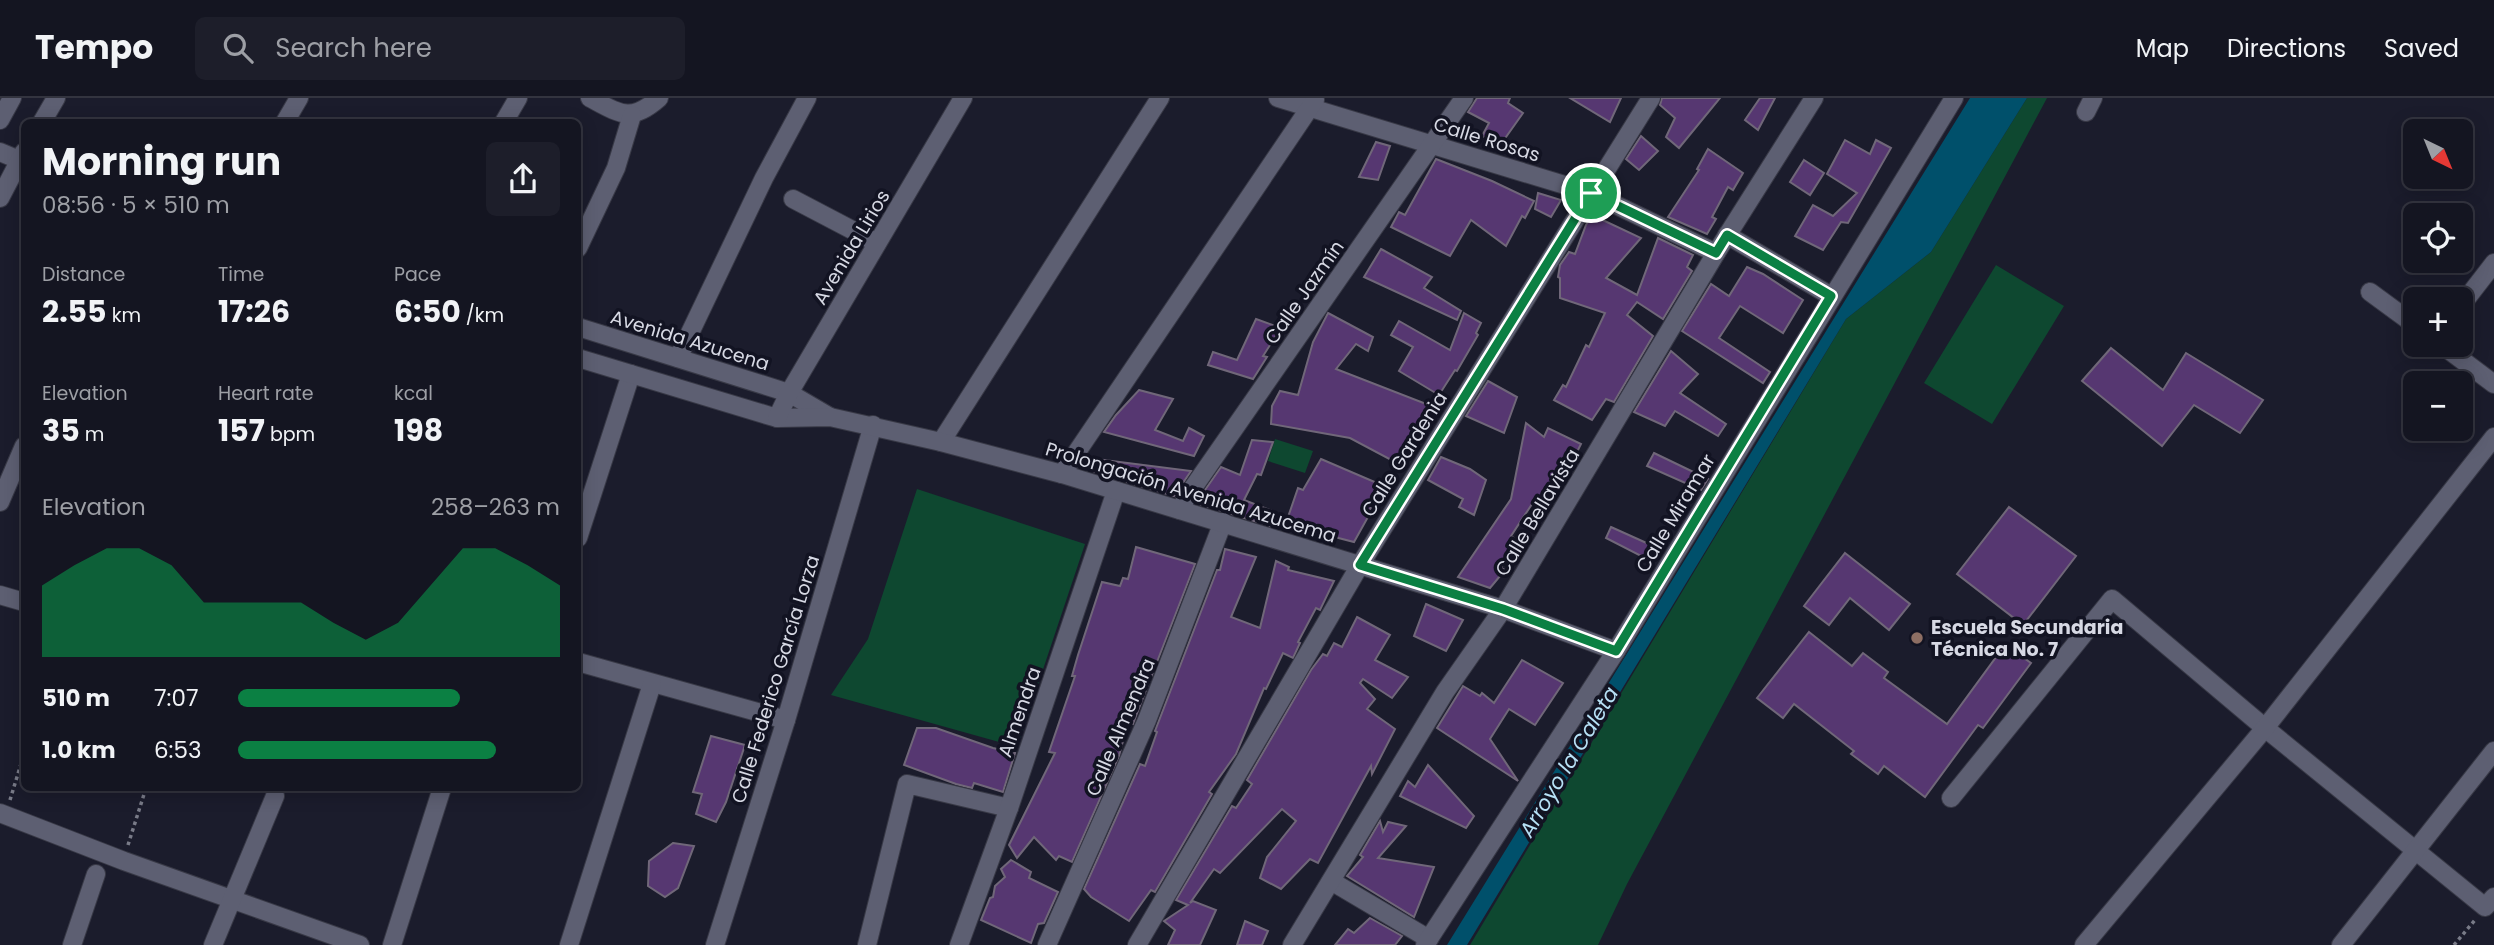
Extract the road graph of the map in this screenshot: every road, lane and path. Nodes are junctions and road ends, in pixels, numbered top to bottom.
1 (12, 98) edge
2 (56, 98) edge
3 (299, 98) edge
4 (517, 98) edge
5 (590, 98) edge
6 (659, 98) edge
7 (807, 98) edge
8 (963, 98) edge
9 (1160, 98) edge
10 (1278, 98) edge
11 (1464, 98) edge
12 (1651, 98) edge
13 (1814, 98) edge
14 (1954, 98) edge
15 (1312, 103) edge
16 (632, 115) junction
17 (44, 119) edge
18 (287, 119) edge
19 (506, 119) edge
20 (0, 120) edge
21 (1432, 145) junction
22 (0, 152) edge
23 (21, 157) edge
24 (21, 162) edge
25 (11, 181) edge
26 (1591, 193) junction
27 (0, 198) edge
28 (793, 199) dead end
29 (1727, 235) junction
30 (581, 242) edge
31 (877, 243) junction
32 (1716, 253) junction
33 (2494, 263) edge
34 (2473, 290) edge
35 (2370, 292) dead end
36 (1831, 296) junction
37 (2403, 316) edge
38 (581, 328) edge
39 (2458, 357) edge
40 (678, 358) junction
41 (581, 359) edge
42 (631, 374) junction
43 (2494, 384) edge
44 (789, 393) junction
45 (830, 417) junction
46 (777, 418) junction
47 (873, 425) junction
48 (2494, 437) edge
49 (941, 442) junction
50 (21, 453) edge
51 (1062, 474) junction
52 (1116, 491) junction
53 (0, 502) edge
54 (1180, 510) junction
55 (1223, 522) junction
56 (581, 529) edge
57 (1360, 565) junction
58 (0, 595) edge
59 (21, 601) edge
60 (1503, 609) junction
61 (1616, 651) junction
62 (581, 663) edge
63 (652, 684) junction
64 (786, 720) junction
65 (2265, 728) junction
66 (2494, 751) edge
67 (21, 763) edge
68 (145, 791) edge
69 (441, 791) edge
70 (275, 796) dead end
71 (1951, 798) dead end
72 (1009, 808) junction
73 (3, 814) edge
74 (2415, 852) junction
75 (124, 861) junction
76 (96, 874) dead end
77 (1331, 881) junction
78 (230, 899) junction
79 (2490, 902) edge
80 (1427, 942) edge
81 (72, 945) edge
82 (213, 945) edge
83 (360, 945) edge
84 (392, 945) edge
85 (569, 945) edge
86 (715, 945) edge
87 (867, 945) edge
88 (960, 945) edge
89 (1047, 945) edge
90 (1137, 945) edge
91 (1292, 945) edge
92 (2084, 945) edge
93 (2341, 945) edge
94 (2454, 945) edge

1 - 20 street
2 - 17 street
3 - 18 street
4 - 19 street
5 - 16 street
6 - 16 street
7 - 40 street
8 - 31 street, Avenida Lirios
9 - 49 street
10 - 15 street, Calle Rosas
11 - 21 street, Calle Jazmín
12 - 26 street, Calle Gardenia
13 - 29 street, Calle Bellavista
14 - 36 street, Calle Miramar
15 - 21 street, Calle Rosas
15 - 51 street
16 - 30 street
21 - 26 street, Calle Rosas
21 - 54 street, Calle Jazmín
22 - 23 street
24 - 25 street
25 - 27 street
26 - 32 street, Calle Rosas
26 - 57 street, Calle Gardenia
28 - 31 street
29 - 32 street, Calle Bellavista
29 - 36 street
31 - 44 street, Avenida Lirios
32 - 60 street, Calle Bellavista
33 - 34 street
35 - 37 street
36 - 61 street, Calle Miramar
38 - 40 street, Avenida Azucena
39 - 43 street
40 - 44 street, Avenida Azucena
41 - 42 street
42 - 46 street
42 - 56 street
44 - 45 street, Prolongación Avenida Azucema
44 - 46 street, Avenida Lirios
45 - 46 street, Prolongación Avenida Azucema
45 - 47 street, Prolongación Avenida Azucema
47 - 49 street, Prolongación Avenida Azucema
47 - 64 street, Calle Federico García Lorza
48 - 65 street
49 - 51 street, Prolongación Avenida Azucema
50 - 53 street
51 - 52 street, Prolongación Avenida Azucema
52 - 54 street, Prolongación Avenida Azucema
52 - 72 street, Almendra
54 - 55 street, Prolongación Avenida Azucema
55 - 57 street, Prolongación Avenida Azucema
55 - 89 street, Calle Almendra
57 - 60 street, Prolongación Avenida Azucema
57 - 90 street, Calle Gardenia
58 - 59 street
60 - 61 street, Prolongación Avenida Azucema
60 - 77 street, Calle Bellavista
61 - 80 street, Calle Miramar
62 - 63 street
63 - 64 street
63 - 85 street
64 - 86 street, Calle Federico García Lorza
65 - 71 street
65 - 74 street
65 - 92 street
66 - 74 street
67 - 73 path
68 - 75 path
69 - 84 street
70 - 78 street
72 - 87 street
72 - 88 street, Almendra
73 - 75 street
74 - 79 street
74 - 93 street
75 - 78 street
76 - 81 street
77 - 80 street
77 - 91 street, Calle Bellavista
78 - 82 street
78 - 83 street
79 - 94 path

